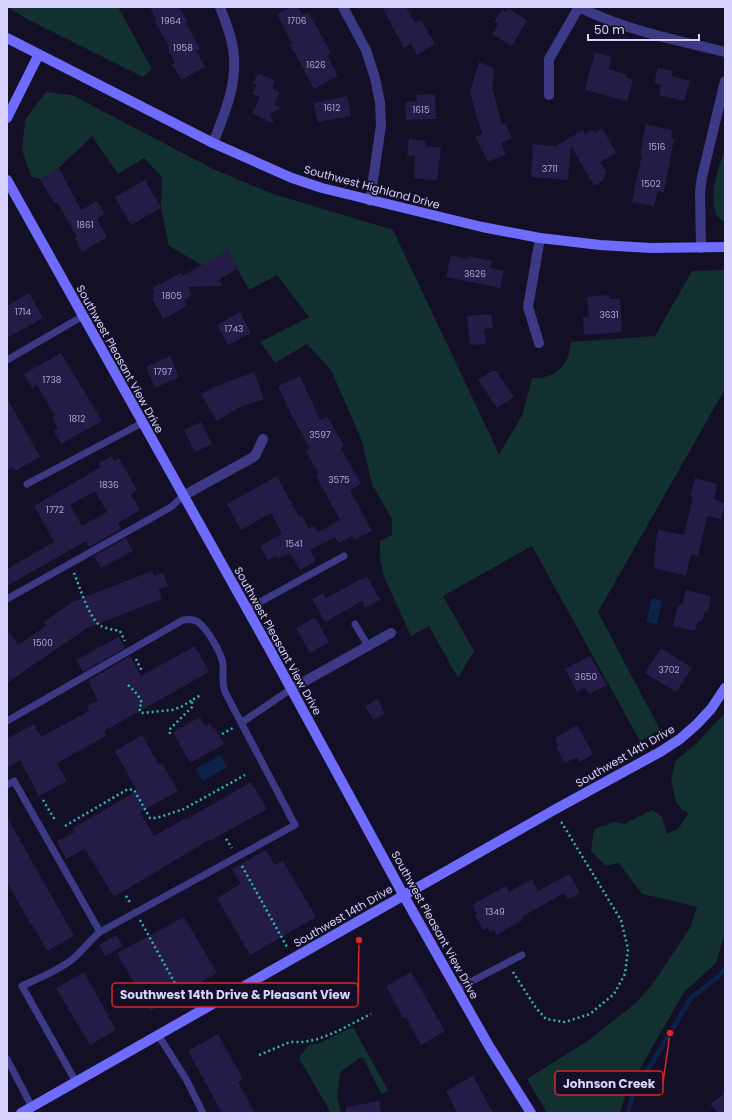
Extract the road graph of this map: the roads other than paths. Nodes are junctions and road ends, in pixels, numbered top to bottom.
1 (220, 7) edge
2 (343, 7) edge
3 (579, 7) edge
4 (7, 38) edge
5 (725, 52) edge
6 (39, 54) junction
7 (725, 81) edge
8 (549, 95) dead end
9 (7, 118) edge
10 (213, 143) junction
11 (8, 184) edge
12 (11, 198) edge
13 (370, 201) junction
14 (540, 238) junction
15 (725, 247) edge
16 (701, 248) junction
17 (83, 316) junction
18 (539, 343) dead end
19 (7, 360) edge
20 (142, 423) junction
21 (263, 440) dead end
22 (27, 484) dead end
23 (183, 496) junction
24 (344, 556) dead end
25 (7, 599) edge
26 (247, 609) junction
27 (355, 624) dead end
28 (391, 633) dead end
29 (368, 646) junction
30 (725, 688) edge
31 (291, 689) junction
32 (7, 721) edge
33 (241, 723) junction
34 (7, 785) edge
35 (404, 896) junction
36 (100, 932) junction
37 (522, 955) dead end
38 (457, 989) junction
39 (158, 1035) junction
40 (7, 1059) edge
41 (76, 1082) junction
42 (32, 1107) junction
43 (21, 1113) edge
44 (203, 1113) edge
45 (531, 1113) edge

1 - 10 street
2 - 13 street
3 - 5 street
3 - 8 street
4 - 6 street
6 - 9 street
6 - 10 street, Southwest Highland Drive
7 - 16 street
10 - 13 street, Southwest Highland Drive
11 - 12 street, Southwest Pleasant View Drive
12 - 17 street, Southwest Pleasant View Drive
13 - 14 street, Southwest Highland Drive
14 - 16 street, Southwest Highland Drive
14 - 18 street
15 - 16 street, Southwest Highland Drive
17 - 19 lane
17 - 20 street, Southwest Pleasant View Drive
20 - 22 lane
20 - 23 street, Southwest Pleasant View Drive
21 - 23 street
23 - 25 lane
23 - 26 street, Southwest Pleasant View Drive
24 - 26 lane
26 - 31 street, Southwest Pleasant View Drive
27 - 29 lane
28 - 29 street
29 - 31 street
30 - 35 street, Southwest 14th Drive
31 - 33 lane
31 - 35 street, Southwest Pleasant View Drive
32 - 33 lane
33 - 36 lane
34 - 36 lane
35 - 38 street, Southwest Pleasant View Drive
35 - 39 street, Southwest 14th Drive
36 - 41 lane
37 - 38 lane
38 - 45 street, Southwest Pleasant View Drive
39 - 41 street, Southwest 14th Drive
39 - 44 lane
40 - 42 lane
41 - 42 street, Southwest 14th Drive
42 - 43 street, Southwest 14th Drive

